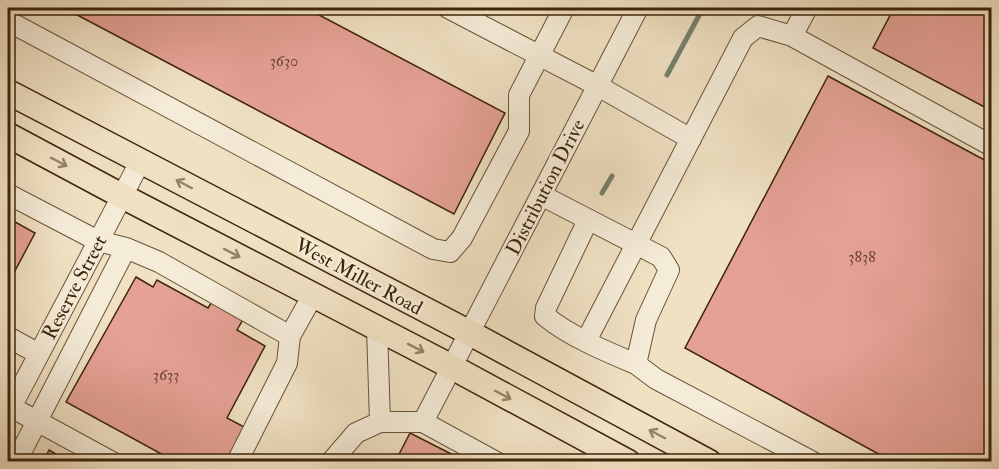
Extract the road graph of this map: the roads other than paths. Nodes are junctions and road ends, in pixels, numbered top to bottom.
1 (448, 8) edge
2 (564, 8) edge
3 (638, 8) edge
4 (807, 8) edge
5 (8, 21) edge
6 (792, 36) junction
7 (538, 55) junction
8 (598, 86) junction
9 (8, 92) edge
10 (8, 135) edge
11 (691, 139) junction
12 (992, 146) edge
13 (140, 162) junction
14 (8, 194) edge
15 (541, 195) junction
16 (122, 196) junction
17 (588, 220) junction
18 (98, 241) junction
19 (635, 244) junction
20 (126, 248) junction
21 (313, 295) junction
22 (377, 328) junction
23 (470, 333) junction
24 (290, 336) junction
25 (8, 337) edge
26 (586, 341) junction
27 (35, 360) junction
28 (636, 363) junction
29 (452, 367) junction
30 (59, 379) junction
31 (11, 399) edge
32 (38, 421) junction
33 (380, 422) junction
34 (423, 422) junction
35 (16, 462) edge
36 (112, 462) edge
37 (237, 462) edge
38 (331, 462) edge
39 (496, 462) edge
40 (628, 462) edge
41 (709, 462) edge
42 (813, 462) edge

1 - 7 street
2 - 7 street
3 - 8 street, Distribution Drive
4 - 6 street
5 - 7 street
6 - 11 street
6 - 12 street
7 - 8 street
8 - 11 street
8 - 15 street, Distribution Drive
9 - 13 main road, West Miller Road
10 -> 16 main road, West Miller Road
11 - 19 street
13 - 16 street, Reserve Street
23 -> 13 main road, West Miller Road
14 - 18 street
15 - 17 street
15 - 23 street, Distribution Drive
16 - 18 street, Reserve Street
16 -> 21 main road, West Miller Road
17 - 19 street
17 - 26 street
18 - 20 street
18 - 27 street, Reserve Street
19 - 26 street
19 - 28 street
20 - 24 street
20 - 30 street
21 - 22 main road, West Miller Road
21 - 24 street
22 -> 29 main road, West Miller Road
22 - 33 street
23 - 29 street, Distribution Drive
41 -> 23 main road, West Miller Road
24 - 37 street
25 - 27 street
26 - 28 street
27 - 30 street
27 - 31 street, Reserve Street
28 - 42 street
29 - 34 street, Distribution Drive
29 -> 40 main road, West Miller Road
30 - 32 street
31 - 32 street
32 - 35 street
32 - 36 street
33 - 34 street
33 - 38 street
34 - 39 street

